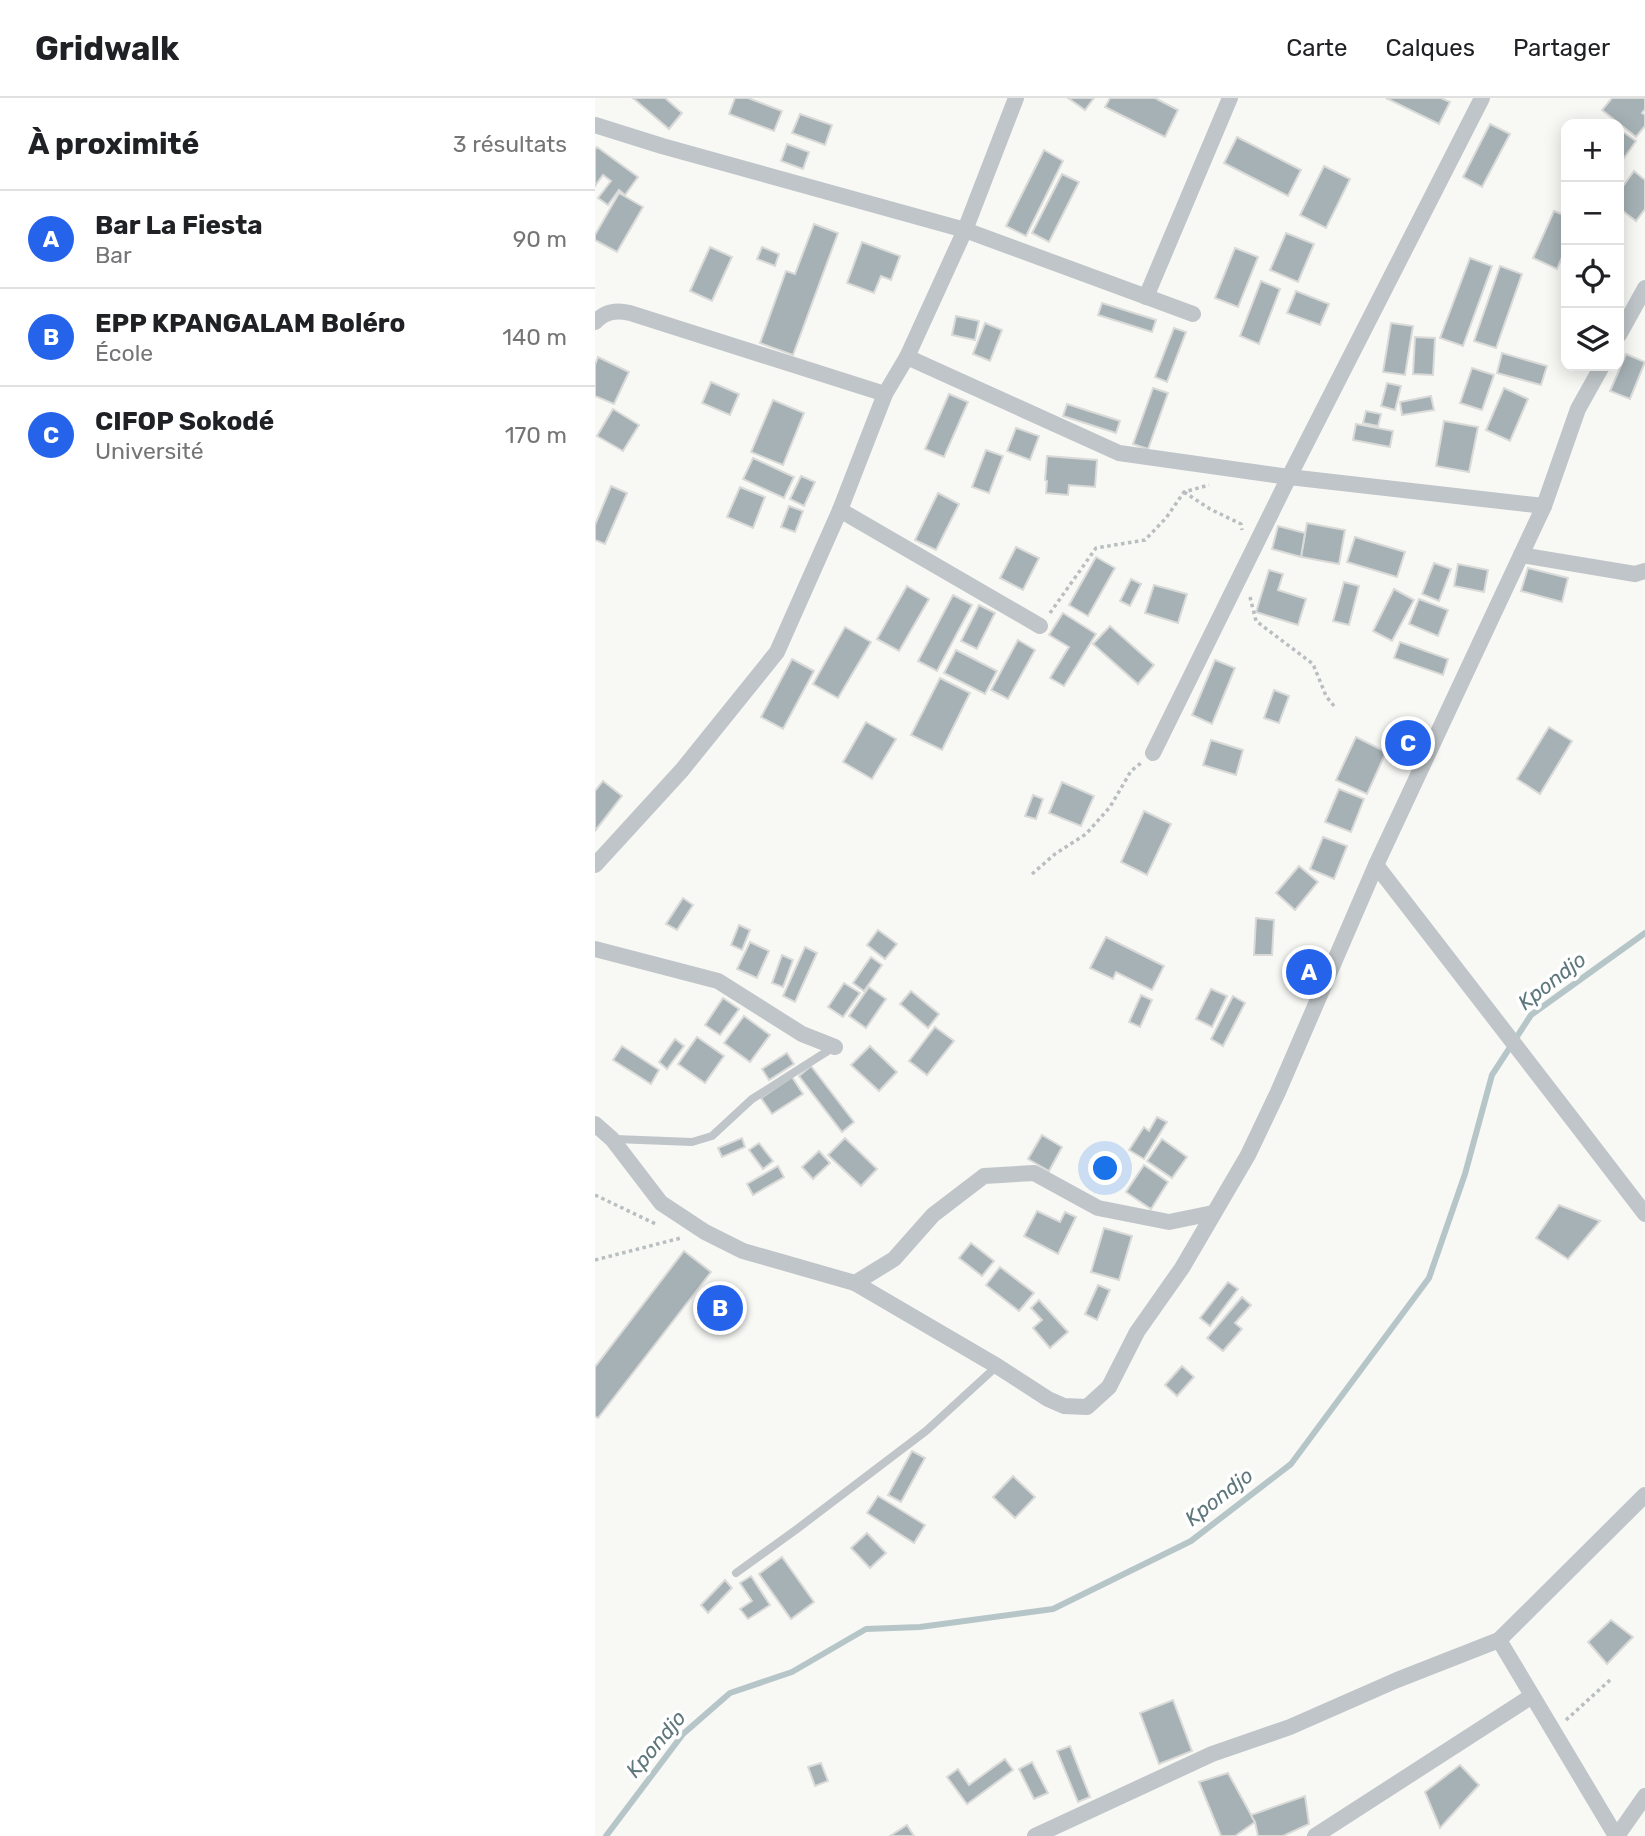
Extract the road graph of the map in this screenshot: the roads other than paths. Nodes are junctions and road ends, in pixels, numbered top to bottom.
1 (1016, 98) edge
2 (1230, 98) edge
3 (1482, 98) edge
4 (595, 125) edge
5 (965, 230) junction
6 (1645, 288) edge
7 (1146, 297) junction
8 (1193, 314) dead end
9 (595, 322) edge
10 (1624, 326) edge
11 (907, 357) junction
12 (1599, 371) edge
13 (885, 394) junction
14 (1289, 477) junction
15 (1544, 506) junction
16 (840, 510) junction
17 (1521, 555) junction
18 (1645, 571) edge
19 (1040, 626) road end
20 (1153, 754) road end
21 (595, 865) edge
22 (1376, 865) junction
23 (595, 949) edge
24 (835, 1047) joint
25 (595, 1124) edge
26 (612, 1139) junction
27 (1213, 1213) junction
28 (1645, 1214) edge
29 (855, 1283) junction
30 (997, 1366) junction
31 (1645, 1495) edge
32 (736, 1573) dead end
33 (1499, 1640) junction
34 (1532, 1696) junction
35 (1645, 1796) edge
36 (1035, 1836) edge
37 (1315, 1836) edge
38 (1617, 1836) edge

1 - 5 street
2 - 7 street
3 - 14 street
4 - 5 street
5 - 7 street
5 - 11 street
6 - 10 street
7 - 8 street
9 - 13 street
11 - 13 street
11 - 14 street
12 - 15 street
13 - 16 street
14 - 15 street
14 - 20 street
15 - 17 street
16 - 19 street
16 - 21 street
17 - 18 street
17 - 22 street
22 - 27 street
22 - 28 street
23 - 24 street
24 - 26 lane
25 - 26 street
26 - 29 street
27 - 29 street
27 - 30 street
29 - 30 street
30 - 32 lane
31 - 33 street
33 - 34 street
33 - 36 street
34 - 37 street
34 - 38 street
35 - 38 street

